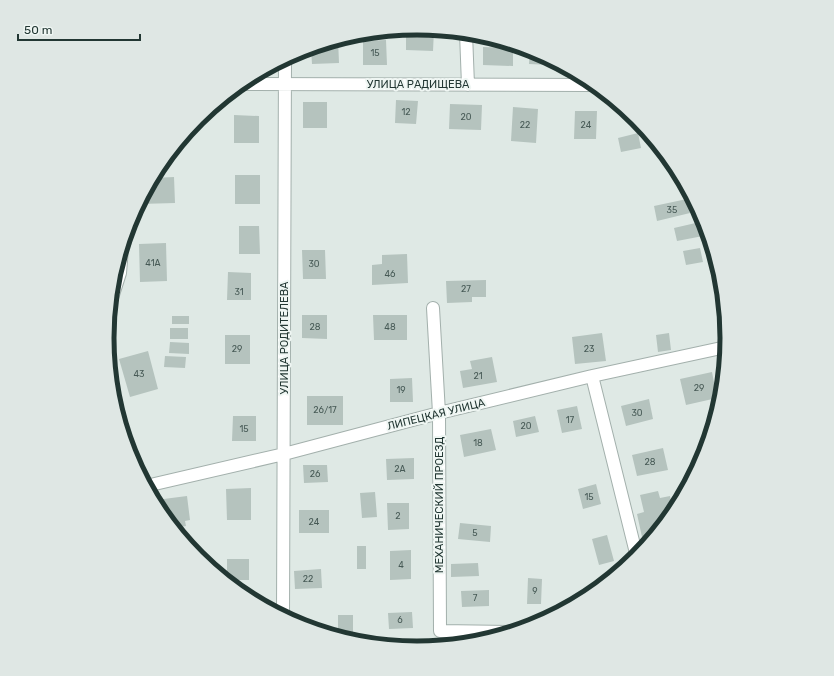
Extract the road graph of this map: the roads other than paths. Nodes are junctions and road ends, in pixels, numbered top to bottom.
1 (466, 39) edge
2 (285, 65) edge
3 (285, 83) junction
4 (253, 84) edge
5 (468, 85) junction
6 (583, 85) edge
7 (433, 308) dead end
8 (719, 348) edge
9 (592, 376) junction
10 (439, 413) junction
11 (284, 454) junction
12 (152, 485) edge
13 (635, 548) edge
14 (283, 610) edge
15 (492, 632) edge

1 - 5 street
2 - 3 street, УЛИЦА РОДИТЕЛЕВА
3 - 4 street, УЛИЦА РАДИЩЕВА
3 - 5 street, УЛИЦА РАДИЩЕВА
3 - 11 street, УЛИЦА РОДИТЕЛЕВА
5 - 6 street, УЛИЦА РАДИЩЕВА
7 - 10 street, МЕХАНИЧЕСКИЙ ПРОЕЗД
8 - 9 street, ЛИПЕЦКАЯ УЛИЦА
9 - 10 street, ЛИПЕЦКАЯ УЛИЦА
9 - 13 street
10 - 11 street, ЛИПЕЦКАЯ УЛИЦА
10 - 15 street, МЕХАНИЧЕСКИЙ ПРОЕЗД
11 - 12 street, ЛИПЕЦКАЯ УЛИЦА
11 - 14 street, УЛИЦА РОДИТЕЛЕВА

